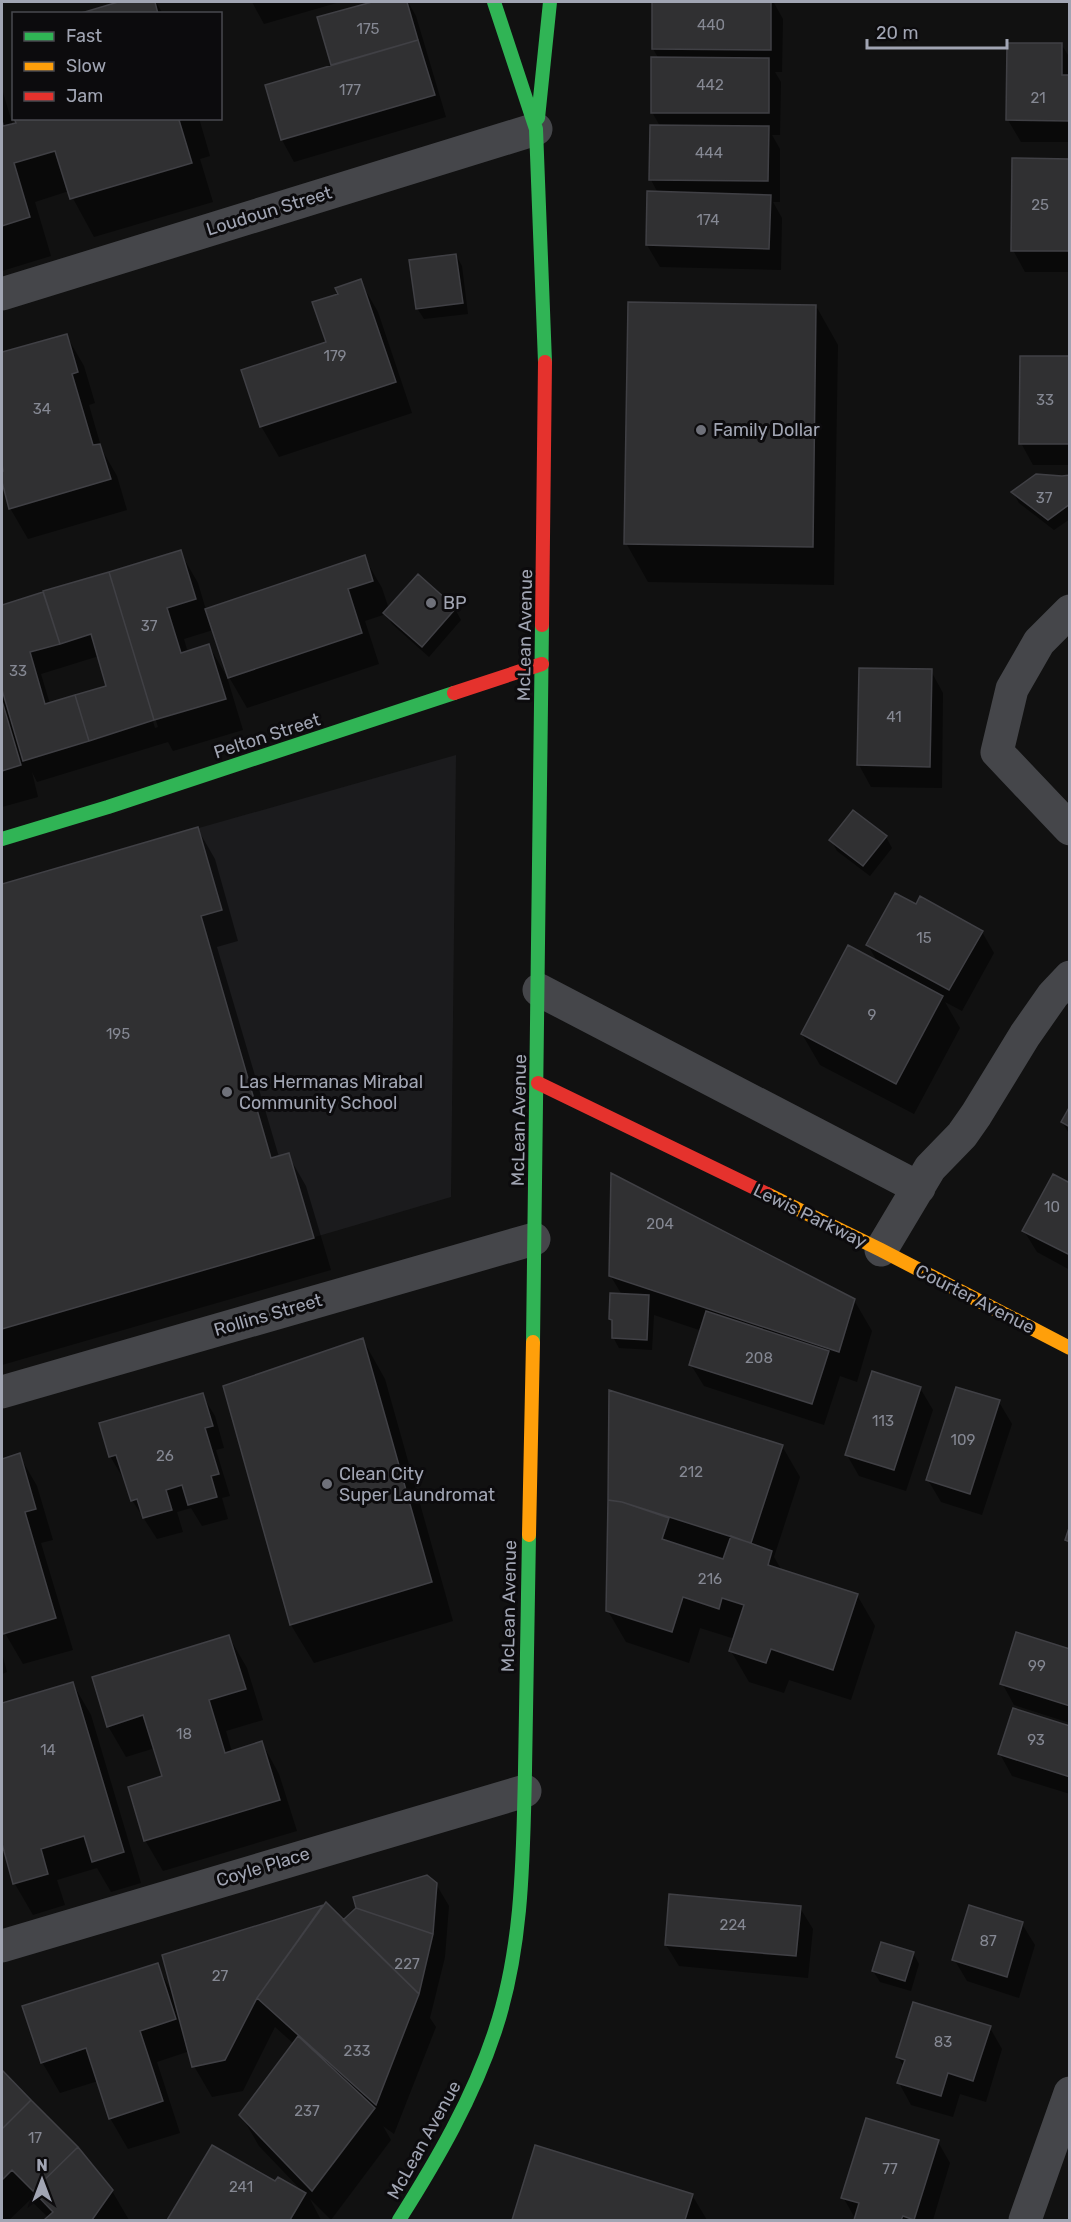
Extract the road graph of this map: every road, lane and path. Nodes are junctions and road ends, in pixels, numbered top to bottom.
1 (494, 2) edge
2 (550, 2) edge
3 (536, 129) junction
4 (2, 294) edge
5 (1070, 611) edge
6 (542, 664) junction
7 (1070, 829) edge
8 (2, 839) edge
9 (1070, 977) edge
10 (539, 990) junction
11 (538, 1083) junction
12 (919, 1188) junction
13 (534, 1239) junction
14 (881, 1250) junction
15 (1070, 1348) edge
16 (2, 1392) edge
17 (525, 1791) junction
18 (2, 1946) edge
19 (1070, 2093) edge
20 (399, 2220) edge
21 (1025, 2220) edge

1 - 3 street, McLean Avenue
2 - 3 street
3 - 4 street, Loudoun Street
3 - 6 street, McLean Avenue
5 - 7 street
6 - 8 street, Pelton Street
6 - 10 street, McLean Avenue
9 - 12 street, Lewis Parkway
10 - 11 street, McLean Avenue
10 - 12 street
11 - 13 street, McLean Avenue
11 - 14 street, Lewis Parkway
12 - 14 street, Lewis Parkway
13 - 16 street, Rollins Street
13 - 17 street, McLean Avenue
14 - 15 street, Courter Avenue
17 - 18 street, Coyle Place
17 - 20 street, McLean Avenue
19 - 21 street

